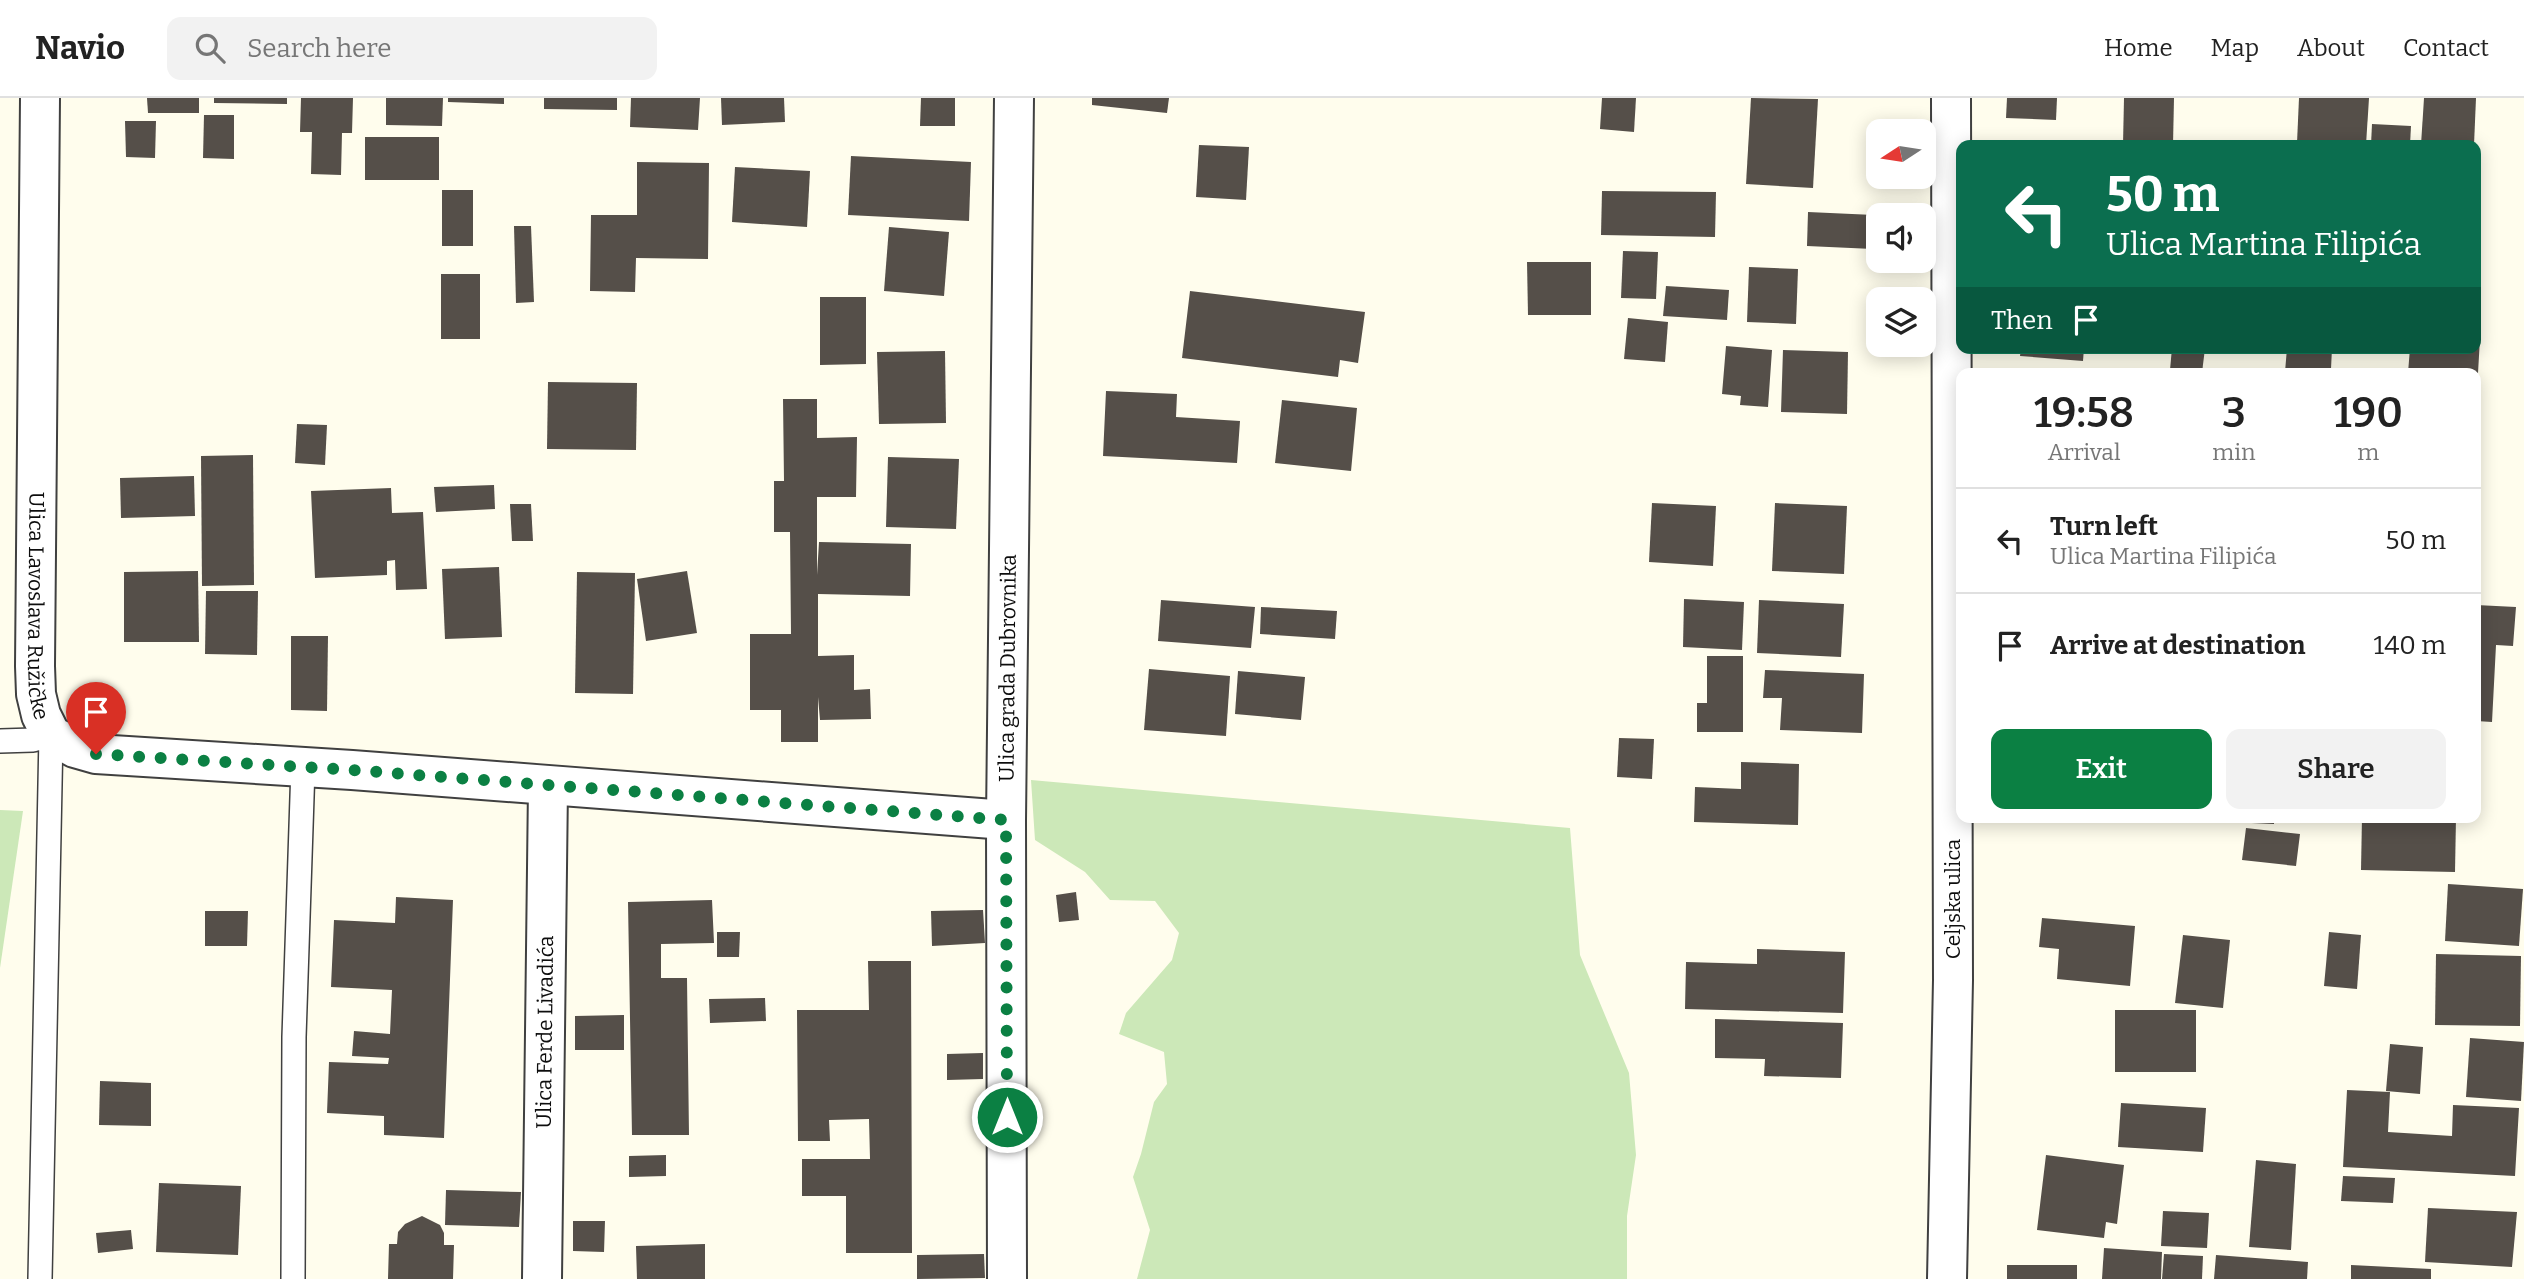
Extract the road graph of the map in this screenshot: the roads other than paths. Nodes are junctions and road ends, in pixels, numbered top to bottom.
1 (40, 98) edge
2 (1014, 98) edge
3 (1951, 98) edge
4 (51, 735) junction
5 (0, 741) edge
6 (303, 767) junction
7 (548, 786) junction
8 (1006, 820) junction
9 (40, 1279) edge
10 (293, 1279) edge
11 (542, 1279) edge
12 (1007, 1279) edge
13 (1947, 1279) edge

1 - 4 street, Ulica Lavoslava Ružičke
2 - 8 street, Ulica grada Dubrovnika
3 - 13 street, Celjska ulica
4 - 5 lane
4 - 6 street
4 - 9 lane, Ulica Lavoslava Ružičke
6 - 7 street
6 - 10 lane
7 - 8 street
7 - 11 street, Ulica Ferde Livadića
8 - 12 street, Ulica grada Dubrovnika

